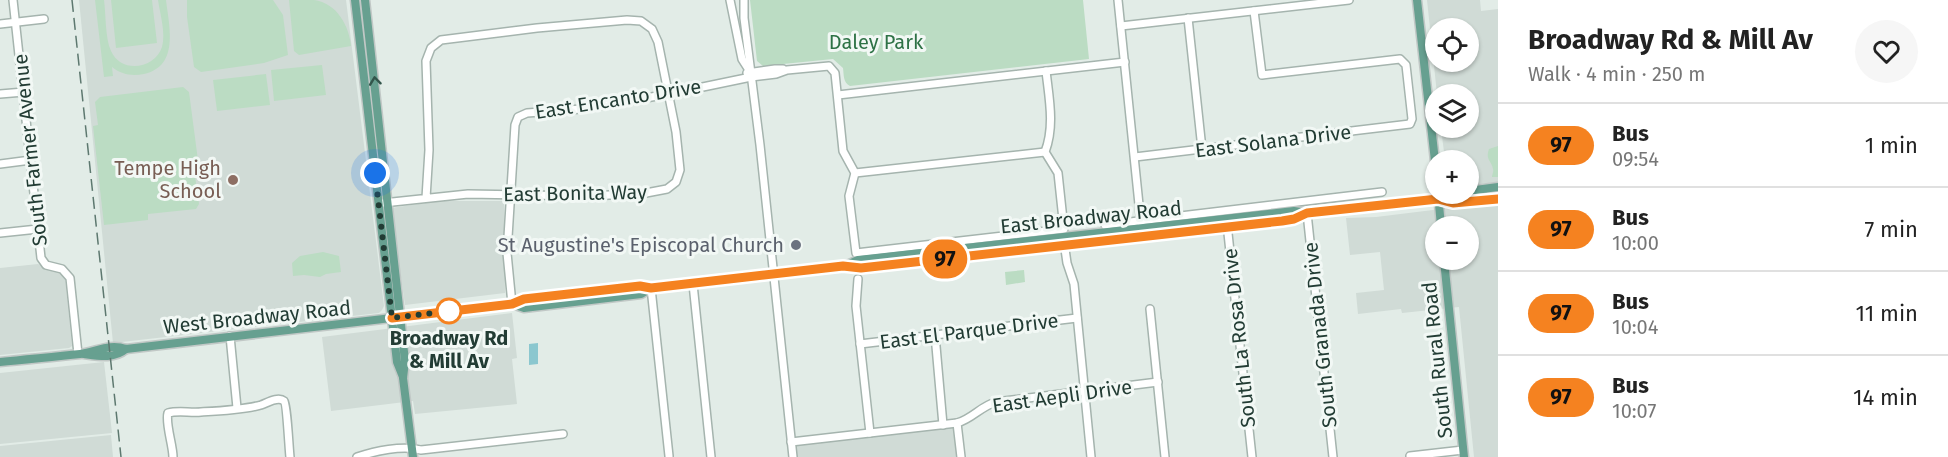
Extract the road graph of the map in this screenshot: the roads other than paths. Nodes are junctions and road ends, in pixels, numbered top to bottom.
1 (13, 0) edge
2 (356, 0) edge
3 (364, 0) edge
4 (730, 0) edge
5 (744, 0) edge
6 (1118, 0) edge
7 (1349, 0) edge
8 (1408, 0) edge
9 (1417, 0) edge
10 (1254, 11) junction
11 (1419, 17) junction
12 (1188, 18) junction
13 (44, 20) dead end
14 (16, 22) junction
15 (0, 24) edge
16 (1121, 26) junction
17 (1125, 62) junction
18 (1046, 71) junction
19 (752, 74) junction
20 (24, 92) junction
21 (0, 94) edge
22 (669, 94) junction
23 (838, 94) junction
24 (1202, 149) junction
25 (1434, 150) edge
26 (1045, 152) junction
27 (1135, 156) junction
28 (31, 160) junction
29 (0, 164) edge
30 (855, 173) junction
31 (1498, 187) edge
32 (1479, 190) edge
33 (1383, 192) dead end
34 (511, 195) junction
35 (426, 198) junction
36 (1425, 198) edge
37 (1498, 199) edge
38 (1479, 201) edge
39 (385, 203) junction
40 (1307, 213) junction
41 (1226, 223) junction
42 (1141, 224) junction
43 (1105, 225) dead end
44 (38, 229) junction
45 (0, 233) edge
46 (1064, 237) junction
47 (1445, 270) edge
48 (774, 274) junction
49 (858, 279) dead end
50 (693, 284) junction
51 (651, 288) junction
52 (512, 304) junction
53 (1150, 309) dead end
54 (396, 318) junction
55 (1077, 318) junction
56 (935, 335) junction
57 (230, 336) junction
58 (860, 344) junction
59 (81, 354) junction
60 (0, 362) edge
61 (1158, 382) junction
62 (1084, 392) junction
63 (237, 408) junction
64 (957, 423) junction
65 (943, 425) junction
66 (870, 433) junction
67 (563, 434) dead end
68 (791, 442) junction
69 (412, 453) edge
70 (1463, 453) edge
71 (669, 456) edge
72 (1410, 456) edge
73 (174, 457) edge
74 (290, 457) edge
75 (357, 457) edge
76 (711, 457) edge
77 (793, 457) edge
78 (961, 457) edge
79 (1091, 457) edge
80 (1165, 457) edge
81 (1252, 457) edge
82 (1333, 457) edge

1 - 14 street, South Farmer Avenue
2 - 54 main road
39 -> 3 main road
4 - 19 street
5 - 19 street
6 - 16 street
7 - 10 street
8 - 11 main road
9 - 11 main road
10 - 12 street
10 - 24 street, East Solana Drive
11 - 25 main road
12 - 16 street
12 - 24 street
13 - 14 street
14 - 15 street
14 - 20 street, South Farmer Avenue
16 - 17 street
17 - 18 street
17 - 27 street
18 - 23 street
18 - 26 street
19 - 22 street, East Encanto Drive
19 - 23 street, East Encanto Drive
19 - 48 street
20 - 21 street
20 - 28 street, South Farmer Avenue
22 - 34 street, East Encanto Drive
22 - 34 street, East Bonita Way
22 - 35 street
23 - 30 street
24 - 27 street, East Solana Drive
26 - 30 street
26 - 46 street
27 - 42 street
28 - 29 street
28 - 44 street, South Farmer Avenue
30 - 46 street
31 - 32 main road
33 - 42 street
34 - 35 street, East Bonita Way
34 - 52 street
35 - 39 street, East Bonita Way
36 - 40 main road, East Broadway Road
37 - 38 main road, East Broadway Road
39 - 54 main road
40 - 41 main road, East Broadway Road
40 - 82 street, South Granada Drive
41 - 42 main road, East Broadway Road
41 - 46 main road, East Broadway Road
41 - 81 street, South La Rosa Drive
42 - 43 street
42 - 46 main road, East Broadway Road
44 - 45 street
44 - 59 street, South Farmer Avenue
46 - 48 main road, East Broadway Road
46 - 55 street
47 - 70 main road, South Rural Road
48 - 50 main road, East Broadway Road
48 - 68 street
49 - 58 street
50 - 51 main road, East Broadway Road
50 - 76 street
51 - 52 main road, East Broadway Road
51 - 71 street
52 - 54 main road, East Broadway Road
53 - 61 street
54 - 57 main road, West Broadway Road
54 - 69 main road
55 - 56 street, East El Parque Drive
55 - 62 street
56 - 58 street, East El Parque Drive
56 - 65 street
57 - 59 main road, West Broadway Road
57 - 63 street
58 - 66 street
59 - 60 main road, West Broadway Road
61 - 62 street, East Aepli Drive
61 - 80 street
62 - 64 street, East Aepli Drive
62 - 79 street
63 - 73 street
63 - 74 street
64 - 65 street, East Aepli Drive
64 - 78 street
65 - 66 street, East Aepli Drive
66 - 68 street, East Aepli Drive
67 - 69 street
68 - 77 street
69 - 75 street
70 - 72 street

